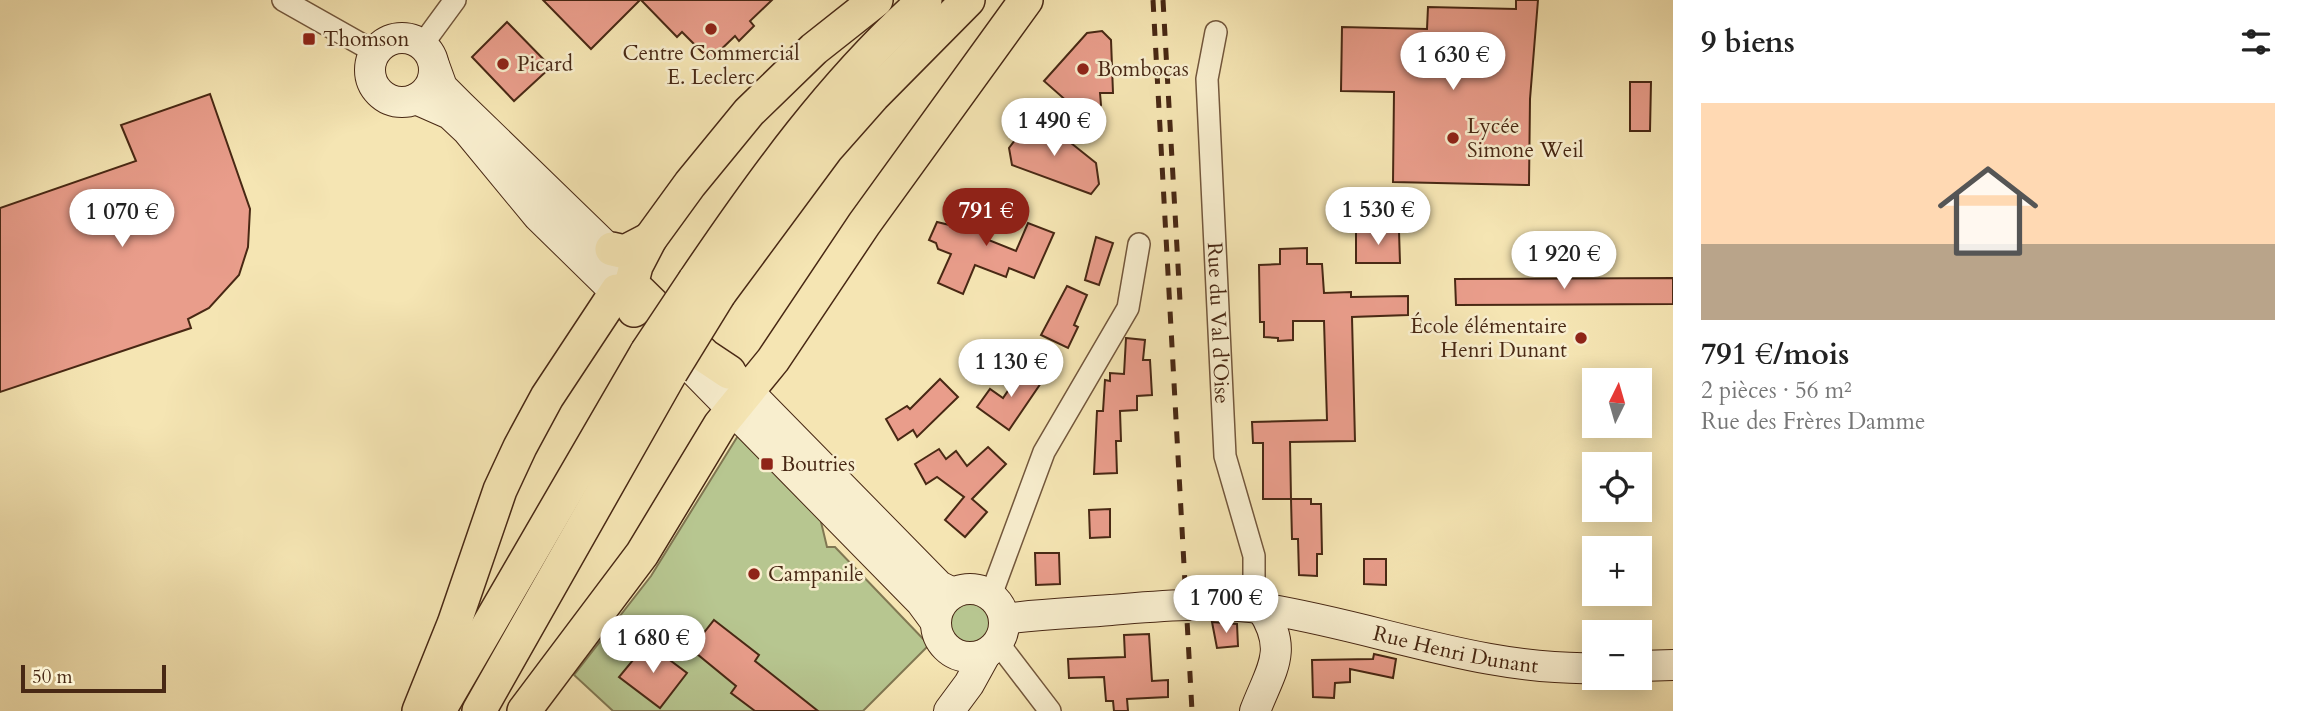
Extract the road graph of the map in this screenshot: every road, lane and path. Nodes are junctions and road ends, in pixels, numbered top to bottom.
1 (283, 0) edge
2 (455, 0) edge
3 (876, 0) edge
4 (925, 0) edge
5 (968, 0) edge
6 (1027, 0) edge
7 (1216, 32) dead end
8 (375, 52) junction
9 (428, 55) junction
10 (416, 99) junction
11 (1139, 244) dead end
12 (707, 287) junction
13 (627, 288) junction
14 (659, 362) junction
15 (740, 387) junction
16 (953, 593) junction
17 (1262, 609) junction
18 (1317, 618) junction
19 (935, 621) junction
20 (987, 633) junction
21 (1279, 648) junction
22 (1673, 665) edge
23 (1652, 666) edge
24 (1582, 667) edge
25 (950, 708) edge
26 (419, 711) edge
27 (438, 711) edge
28 (479, 711) edge
29 (524, 711) edge
30 (1049, 711) edge
31 (1255, 711) edge

1 - 8 street
2 - 9 street
3 - 13 main road
4 - 12 main road
5 - 12 main road
6 - 15 main road
7 - 17 street, Rue du Val d'Oise
8 - 9 street
8 - 10 street
9 - 10 street
9 - 13 street
10 - 13 street
11 - 20 street
12 - 14 main road, bridge
13 - 15 main road
13 - 26 main road
14 - 27 main road
14 - 28 main road
15 - 16 street
15 - 19 street
15 - 29 main road
16 - 19 street
16 - 20 street, Rue Henri Dunant
17 - 18 street, Rue Henri Dunant
17 - 20 street, Rue Henri Dunant
17 - 21 street
18 - 21 street
18 - 24 street, Rue Henri Dunant
19 - 20 street
20 - 25 street
20 - 30 street
21 - 31 street
22 - 23 street

